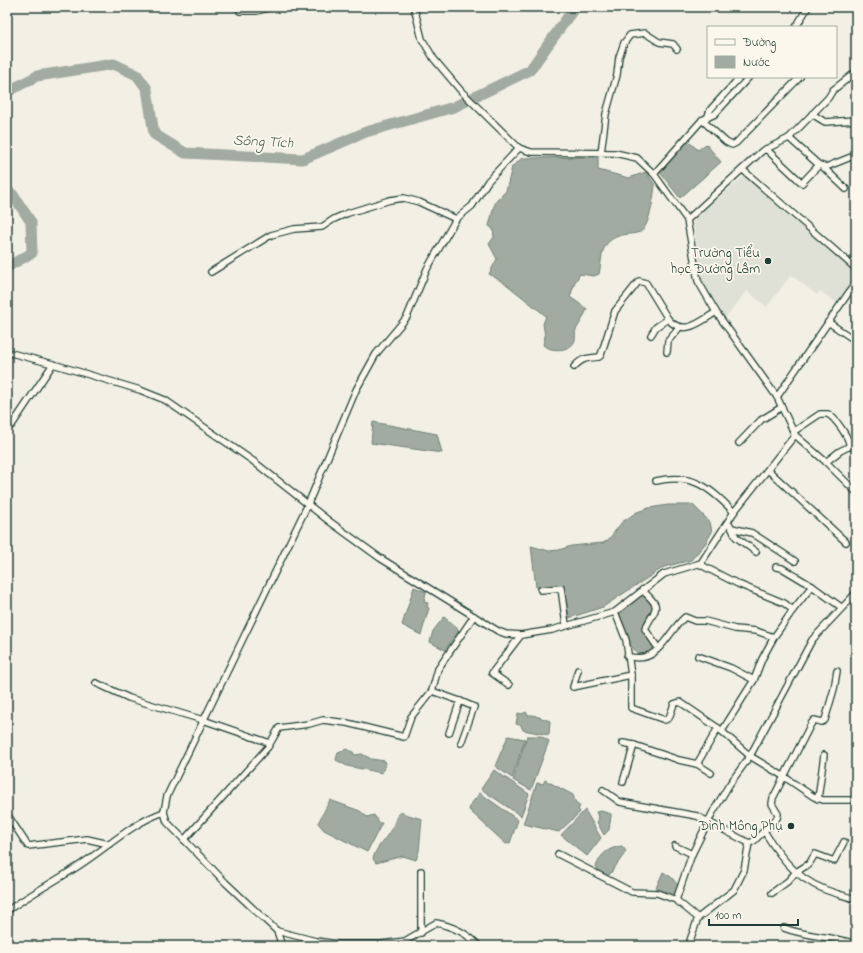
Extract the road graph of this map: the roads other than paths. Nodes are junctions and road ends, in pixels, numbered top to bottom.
1 (272, 7) edge
2 (414, 7) edge
3 (808, 7) edge
4 (240, 12) dead end
5 (795, 26) edge
6 (677, 49) dead end
7 (856, 73) edge
8 (739, 78) edge
9 (748, 78) edge
10 (799, 78) edge
11 (812, 114) junction
12 (708, 116) junction
13 (702, 120) junction
14 (856, 120) edge
15 (789, 138) junction
16 (519, 148) junction
17 (766, 149) junction
18 (601, 153) junction
19 (856, 156) edge
20 (820, 166) junction
21 (743, 170) junction
22 (654, 174) junction
23 (846, 189) dead end
24 (456, 219) junction
25 (687, 220) junction
26 (856, 271) edge
27 (211, 272) dead end
28 (856, 284) edge
29 (716, 312) junction
30 (668, 319) junction
31 (828, 322) junction
32 (679, 328) junction
33 (651, 335) dead end
34 (856, 341) edge
35 (7, 352) edge
36 (667, 352) dead end
37 (53, 364) junction
38 (574, 368) dead end
39 (777, 397) junction
40 (782, 407) junction
41 (12, 425) dead end
42 (794, 434) junction
43 (739, 443) dead end
44 (856, 443) edge
45 (849, 447) junction
46 (826, 462) junction
47 (768, 470) junction
48 (656, 481) dead end
49 (856, 492) edge
50 (308, 504) junction
51 (734, 512) junction
52 (730, 525) junction
53 (846, 542) dead end
54 (756, 552) dead end
55 (795, 561) dead end
56 (698, 564) junction
57 (776, 567) dead end
58 (812, 586) junction
59 (540, 590) dead end
60 (642, 590) junction
61 (856, 593) edge
62 (841, 607) junction
63 (793, 610) junction
64 (615, 612) junction
65 (474, 616) junction
66 (566, 625) junction
67 (521, 635) junction
68 (774, 638) junction
69 (658, 648) junction
70 (627, 656) junction
71 (698, 656) dead end
72 (578, 670) dead end
73 (837, 671) dead end
74 (631, 675) junction
75 (754, 680) junction
76 (96, 684) dead end
77 (509, 685) dead end
78 (432, 691) junction
79 (460, 701) junction
80 (203, 720) junction
81 (720, 729) junction
82 (449, 733) dead end
83 (270, 743) junction
84 (461, 743) dead end
85 (623, 743) dead end
86 (634, 745) junction
87 (824, 755) dead end
88 (750, 756) junction
89 (697, 764) junction
90 (711, 773) dead end
91 (783, 776) junction
92 (623, 782) dead end
93 (603, 790) dead end
94 (818, 799) junction
95 (856, 800) edge
96 (164, 812) junction
97 (7, 814) edge
98 (709, 822) junction
99 (764, 831) junction
100 (184, 840) junction
101 (844, 842) dead end
102 (750, 843) junction
103 (109, 844) junction
104 (675, 846) dead end
105 (558, 854) dead end
106 (692, 854) junction
107 (421, 871) dead end
108 (796, 872) junction
109 (772, 893) dead end
110 (856, 898) edge
111 (676, 900) junction
112 (7, 911) edge
113 (698, 918) junction
114 (784, 928) dead end
115 (277, 932) junction
116 (421, 933) junction
117 (856, 944) edge
118 (282, 946) edge
119 (480, 946) edge
120 (688, 946) edge

1 - 4 street
2 - 16 street
3 - 5 street
6 - 18 street
7 - 11 street
8 - 12 street
9 - 12 street
10 - 13 street
11 - 14 street
11 - 15 street
12 - 13 street
13 - 22 street
15 - 17 street
15 - 20 street
16 - 18 street
16 - 24 street
17 - 20 street
17 - 21 street
18 - 22 street
19 - 20 street
20 - 23 street
21 - 25 street
21 - 26 street
22 - 25 street
24 - 27 street
24 - 50 street
25 - 29 street
28 - 31 street
29 - 32 street
29 - 39 street
30 - 32 street
30 - 33 street
30 - 38 street
31 - 34 street
31 - 39 street
32 - 36 street
35 - 37 street
37 - 41 street
37 - 50 street
39 - 40 street
40 - 42 street
40 - 43 street
42 - 45 street
42 - 46 street
42 - 47 street
44 - 45 street
45 - 46 street
46 - 49 street
47 - 51 street
47 - 53 street
48 - 51 street
50 - 65 street
50 - 80 street
51 - 52 street
52 - 54 street
52 - 55 street
52 - 56 street
56 - 60 street
56 - 63 street
57 - 58 street
58 - 62 street
58 - 63 street
59 - 66 street
60 - 64 street
60 - 69 street
61 - 62 street
62 - 88 street
63 - 68 street
64 - 66 street
64 - 70 street
65 - 67 street
65 - 78 street
66 - 67 street
67 - 77 street
68 - 69 street
68 - 75 street
69 - 70 street
70 - 74 street
71 - 75 street
72 - 74 street
73 - 91 street
74 - 81 street
75 - 81 street
76 - 80 street
78 - 79 street
78 - 83 street
79 - 82 street
79 - 84 street
80 - 83 street
80 - 96 street
81 - 88 street
81 - 89 street
83 - 100 street
85 - 86 street
86 - 89 street
86 - 92 street
87 - 94 street
88 - 91 street
88 - 98 street
89 - 90 street
91 - 94 street
91 - 99 street
93 - 98 street
94 - 95 street
96 - 100 street
96 - 103 street
97 - 103 street
98 - 102 street
98 - 106 street
99 - 102 street
99 - 108 street
100 - 115 street
101 - 108 street
102 - 113 street
103 - 112 street
104 - 106 street
105 - 111 street
106 - 111 street
107 - 116 street
108 - 109 street
108 - 110 street
111 - 113 street
113 - 120 street
114 - 117 street
115 - 116 street
115 - 118 street
116 - 119 street

